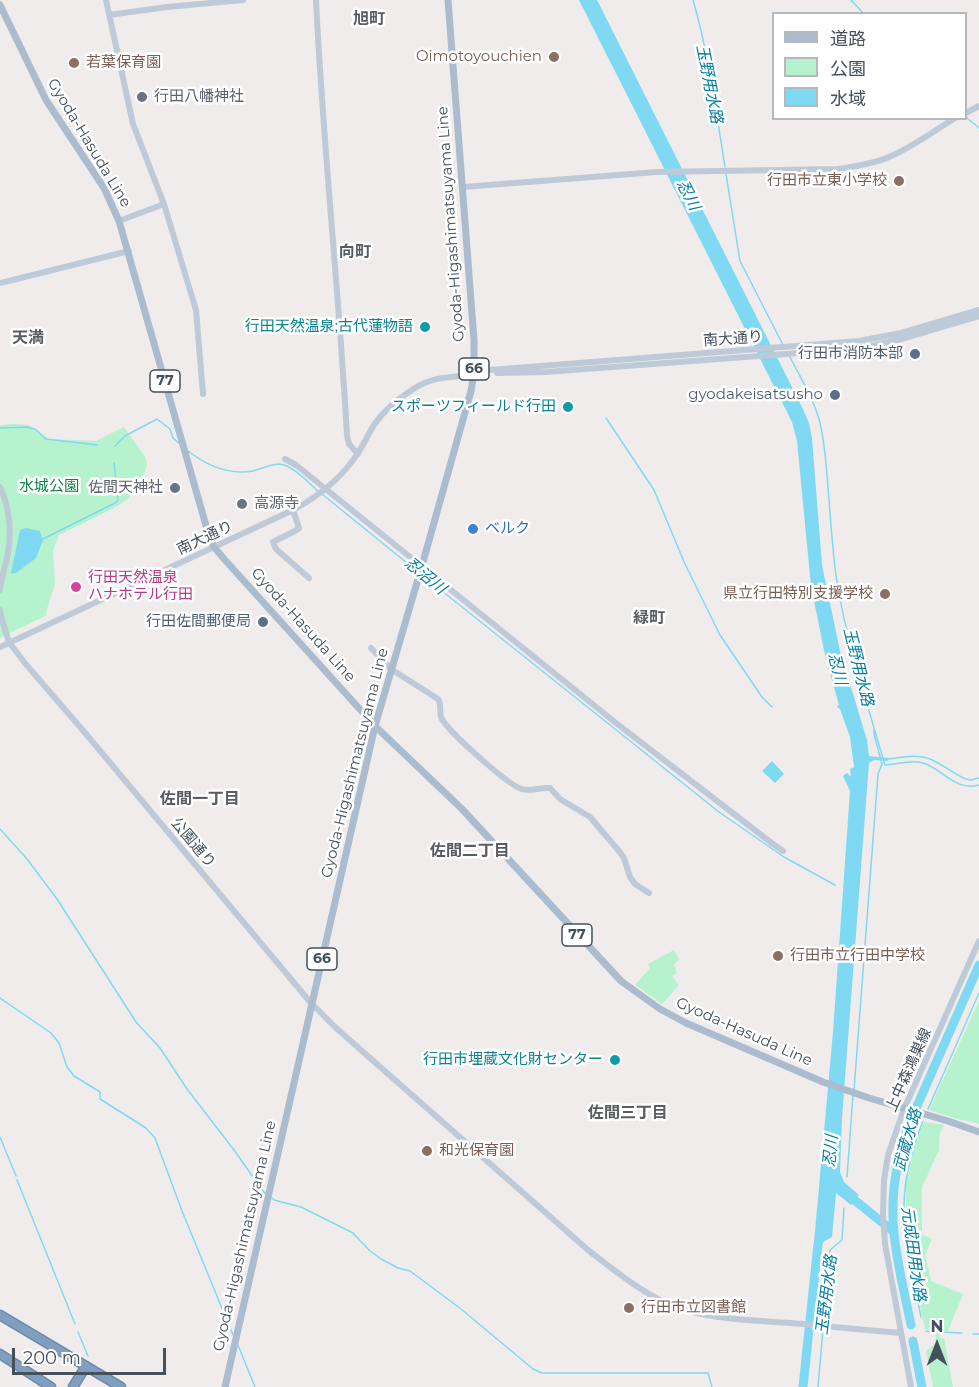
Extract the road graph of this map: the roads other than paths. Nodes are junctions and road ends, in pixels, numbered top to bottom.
1 (106, 0) edge
2 (243, 0) edge
3 (315, 0) edge
4 (448, 0) edge
5 (0, 5) edge
6 (109, 15) junction
7 (952, 120) edge
8 (463, 187) junction
9 (164, 204) junction
10 (119, 221) junction
11 (129, 251) junction
12 (0, 283) edge
13 (979, 310) edge
14 (979, 316) edge
15 (784, 351) junction
16 (474, 373) junction
17 (203, 394) dead end
18 (358, 454) junction
19 (285, 459) dead end
20 (0, 487) edge
21 (326, 489) junction
22 (293, 510) junction
23 (214, 547) junction
24 (422, 566) junction
25 (309, 578) dead end
26 (0, 590) edge
27 (0, 610) edge
28 (9, 642) junction
29 (0, 647) edge
30 (370, 648) dead end
31 (391, 669) junction
32 (375, 726) junction
33 (783, 851) dead end
34 (649, 893) dead end
35 (979, 941) edge
36 (311, 1004) junction
37 (907, 1109) junction
38 (979, 1131) edge
39 (0, 1316) edge
40 (901, 1333) junction
41 (0, 1354) edge
42 (86, 1366) junction
43 (51, 1387) edge
44 (73, 1387) edge
45 (121, 1387) edge
46 (225, 1387) edge
47 (911, 1387) edge

1 - 6 street
2 - 6 street
3 - 18 street
4 - 8 main road, Gyoda-Higashimatsuyama Line / 66
5 - 10 main road, Gyoda-Hasuda Line / 77
6 - 9 street
7 - 8 street
8 - 16 main road, Gyoda-Higashimatsuyama Line / 66
9 - 10 street
9 - 17 street
10 - 11 main road, Gyoda-Hasuda Line / 77
11 - 12 street
11 - 23 main road, Gyoda-Hasuda Line / 77
13 - 15 street, 南大通り
14 - 15 street, 南大通り
15 - 16 street, 南大通り
16 - 18 street, 南大通り
16 - 24 main road, Gyoda-Higashimatsuyama Line / 66
18 - 21 street, 南大通り
19 - 21 street
20 - 26 street
21 - 22 street, 南大通り
21 - 24 street
22 - 23 street, 南大通り
22 - 25 street
23 - 28 street, 南大通り
23 - 32 main road, Gyoda-Hasuda Line / 77
24 - 31 main road, Gyoda-Higashimatsuyama Line / 66
24 - 33 street
27 - 28 street, 公園通り
28 - 29 street, 南大通り
28 - 36 street, 公園通り
30 - 31 street
31 - 32 main road, Gyoda-Higashimatsuyama Line / 66
31 - 34 street
32 - 36 main road, Gyoda-Higashimatsuyama Line / 66
32 - 37 main road, Gyoda-Hasuda Line / 77
35 - 37 street, 上中森鴻巣線
36 - 40 street, 公園通り
36 - 46 main road, Gyoda-Higashimatsuyama Line / 66
37 - 38 main road, 77
37 - 40 street, 上中森鴻巣線
39 - 42 highway
40 - 47 street
41 - 43 highway
42 - 44 highway
42 - 45 highway

